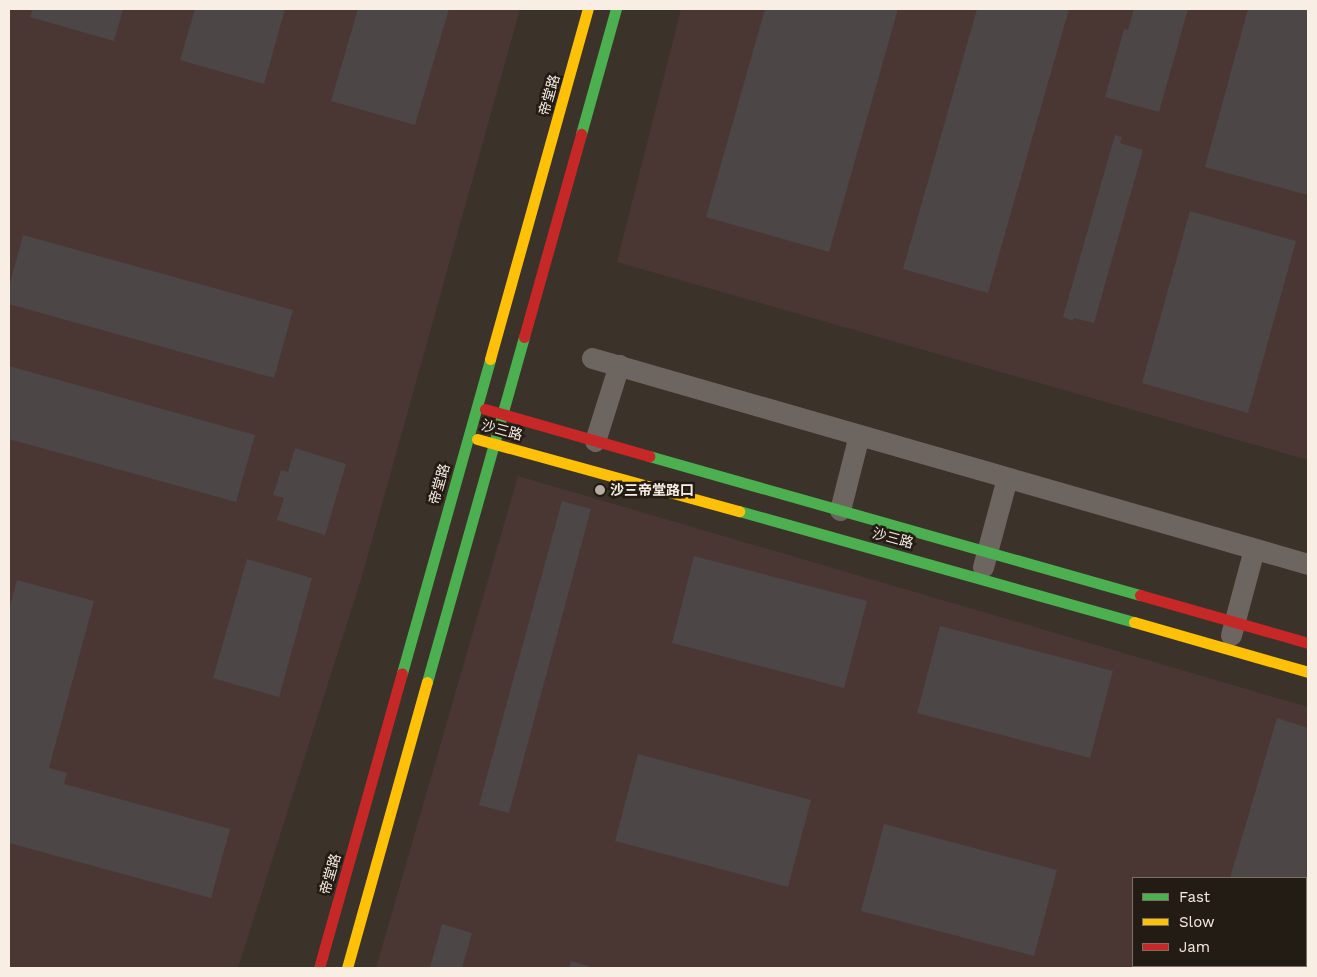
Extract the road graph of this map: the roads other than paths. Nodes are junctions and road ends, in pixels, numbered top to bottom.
1 (588, 9) edge
2 (616, 9) edge
3 (592, 358) dead end
4 (619, 365) junction
5 (477, 407) junction
6 (502, 414) junction
7 (859, 435) junction
8 (468, 436) junction
9 (595, 441) junction
10 (495, 444) junction
11 (1007, 478) junction
12 (840, 510) junction
13 (1254, 548) junction
14 (987, 552) junction
15 (1308, 564) edge
16 (980, 577) junction
17 (1235, 622) junction
18 (1308, 643) edge
19 (1228, 649) junction
20 (1308, 672) edge
21 (319, 968) edge
22 (347, 968) edge

1 - 5 street, 帝堂路
2 - 6 street
3 - 4 street
4 - 7 street
4 - 9 street
5 - 6 street, 沙三路
5 - 8 street, 帝堂路
6 - 9 street, 沙三路
6 - 10 street
7 - 11 street
7 - 12 street
8 - 10 street, 沙三路
8 - 21 street, 帝堂路
9 - 12 street, 沙三路
10 - 16 street, 沙三路
10 - 22 street
11 - 13 street
11 - 14 street
12 - 14 street, 沙三路
13 - 15 street
13 - 17 street
14 - 16 street
14 - 17 street, 沙三路
16 - 19 street, 沙三路
17 - 18 street, 沙三路
17 - 19 street
19 - 20 street, 沙三路

